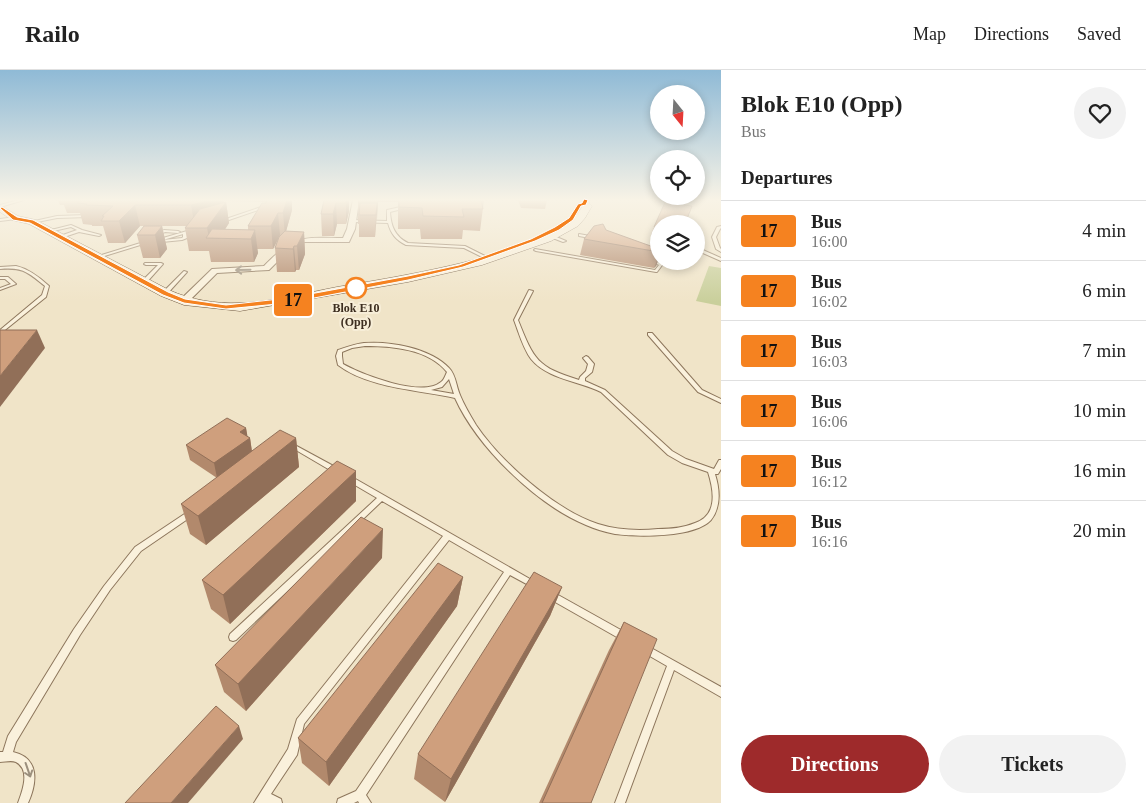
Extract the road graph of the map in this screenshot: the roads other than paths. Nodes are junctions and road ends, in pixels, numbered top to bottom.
1 (55, 234) edge
2 (70, 234) edge
3 (95, 234) edge
4 (158, 234) edge
5 (185, 234) edge
6 (348, 234) edge
7 (393, 234) edge
8 (715, 234) edge
9 (99, 235) dead end
10 (549, 235) junction
11 (580, 235) dead end
12 (597, 235) edge
13 (61, 237) junction
14 (564, 240) dead end
15 (153, 241) junction
16 (536, 250) dead end
17 (721, 250) edge
18 (705, 252) edge
19 (97, 257) junction
20 (484, 257) junction
21 (644, 258) edge
22 (721, 260) edge
23 (146, 264) dead end
24 (461, 266) junction
25 (0, 268) edge
26 (185, 272) dead end
27 (0, 278) edge
28 (144, 282) junction
29 (0, 289) edge
30 (531, 291) dead end
31 (165, 293) junction
32 (184, 301) junction
33 (0, 333) edge
34 (650, 334) dead end
35 (586, 358) dead end
36 (449, 372) junction
37 (582, 382) junction
38 (417, 390) junction
39 (458, 397) junction
40 (721, 401) edge
41 (284, 441) edge
42 (721, 462) edge
43 (712, 471) junction
44 (382, 497) junction
45 (200, 506) edge
46 (448, 535) junction
47 (510, 571) junction
48 (233, 637) dead end
49 (629, 640) edge
50 (638, 645) edge
51 (672, 664) junction
52 (721, 692) edge
53 (3, 756) edge
54 (363, 799) edge
55 (262, 800) edge
56 (22, 803) edge
57 (277, 803) edge
58 (342, 803) edge
59 (620, 803) edge

1 - 13 street
2 - 13 lane
3 - 9 lane
4 - 15 lane
5 - 15 lane
6 -> 32 street
7 - 20 lane
8 - 17 lane
10 - 14 lane
10 - 20 street
10 - 24 street
11 - 12 lane
13 - 19 street
15 - 19 lane
16 - 21 lane
18 - 22 lane
19 - 28 street
20 - 24 street
23 - 28 lane
24 - 32 street
25 - 33 lane
26 - 31 lane
27 - 29 lane
28 - 31 street
30 - 37 lane
31 - 32 street
34 - 40 lane
35 - 37 lane
36 - 38 lane
36 - 38 lane
36 - 39 lane
37 - 43 lane
38 - 39 lane
39 - 43 lane
41 - 44 lane
42 - 43 lane
44 - 46 lane
44 - 48 lane
45 - 53 lane
46 - 47 lane
46 - 55 lane
47 - 49 lane
47 - 54 lane
50 - 51 lane
51 - 52 lane
51 - 59 lane
53 -> 56 lane
54 - 58 lane
55 - 57 lane

